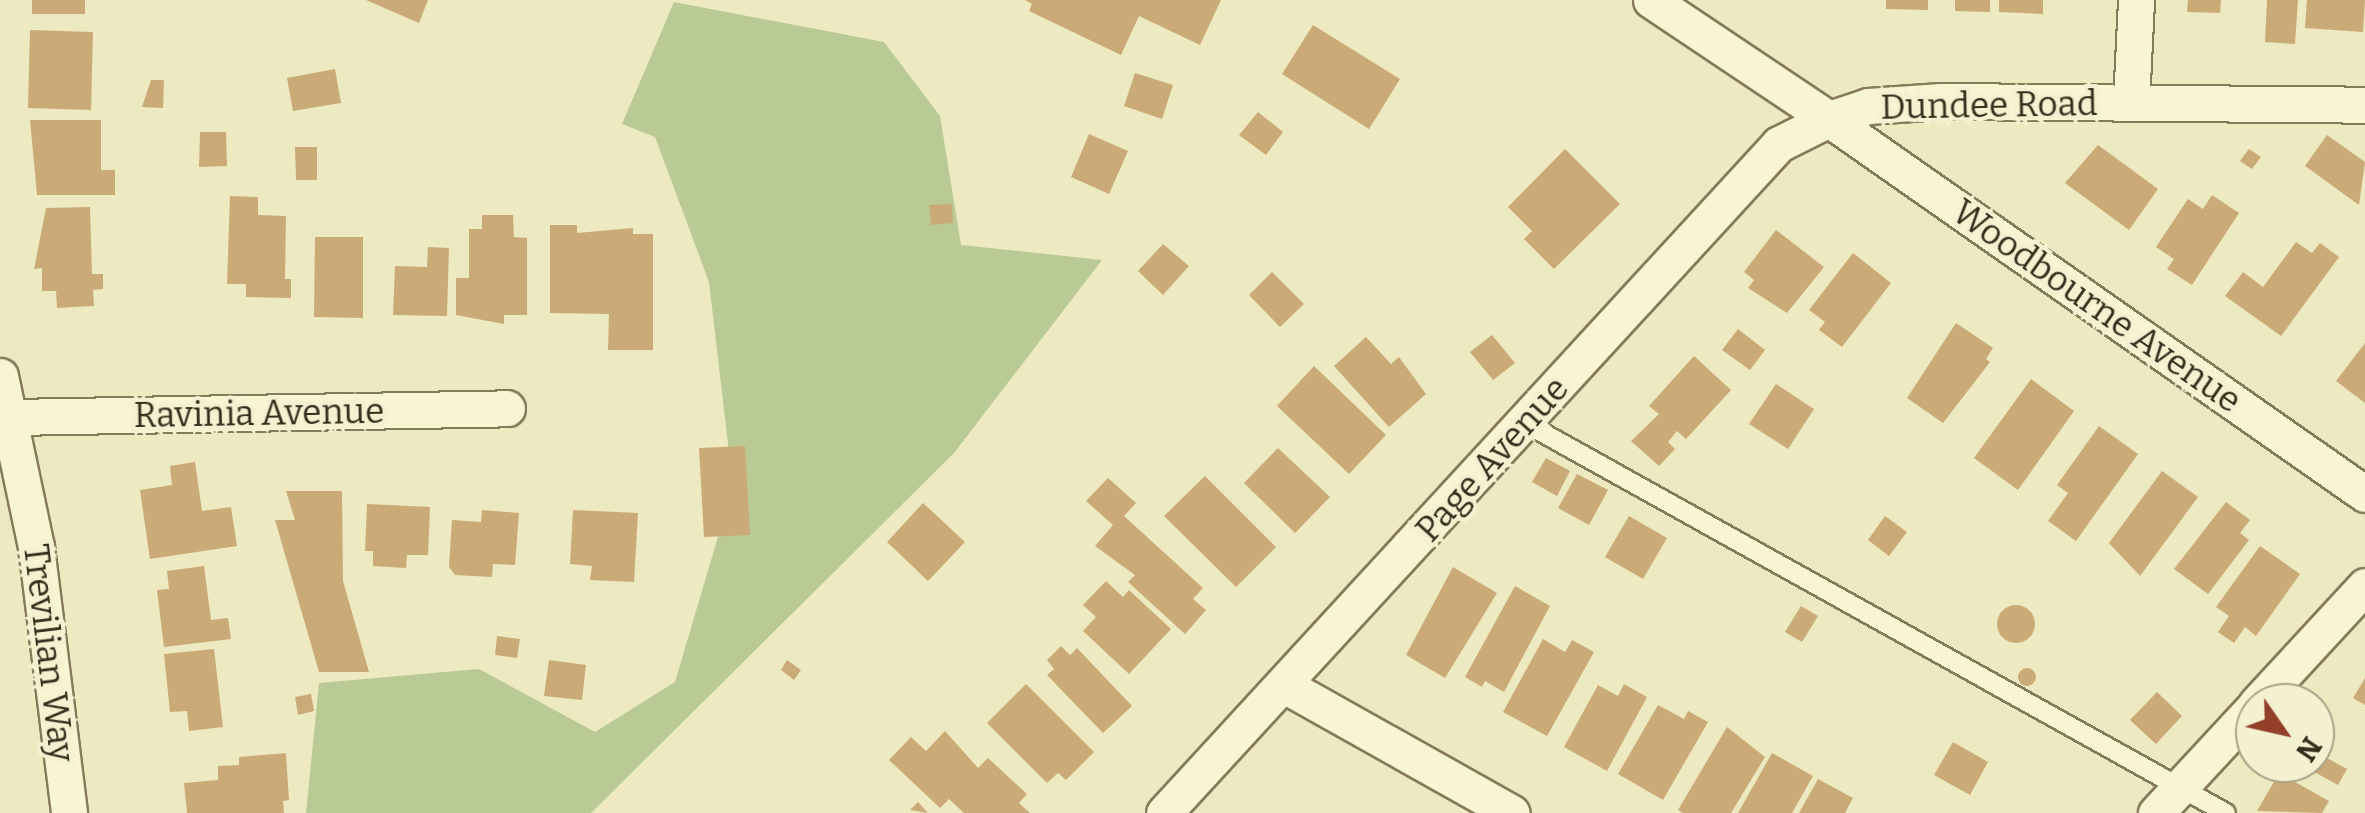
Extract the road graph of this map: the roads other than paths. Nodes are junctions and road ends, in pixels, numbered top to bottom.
1 (1651, 0) edge
2 (2136, 0) edge
3 (2132, 103) junction
4 (2365, 105) edge
5 (1829, 119) junction
6 (0, 376) edge
7 (507, 408) dead end
8 (11, 417) junction
9 (1524, 423) junction
10 (2365, 494) edge
11 (2365, 586) edge
12 (2275, 683) edge
13 (1284, 685) junction
14 (2235, 727) edge
15 (2168, 800) edge
16 (70, 813) edge
17 (1164, 813) edge
18 (1512, 813) edge
19 (2226, 813) edge

1 - 5 street, Dundee Road
2 - 3 street
3 - 4 street, Dundee Road
3 - 5 street, Dundee Road
5 - 9 street, Page Avenue
5 - 10 street, Woodbourne Avenue
6 - 8 street, Trevilian Way
7 - 8 street, Ravinia Avenue
8 - 16 street, Trevilian Way
9 - 13 street, Page Avenue
9 - 15 lane
11 - 12 street
13 - 17 street, Page Avenue
13 - 18 street
14 - 15 street
15 - 19 lane

